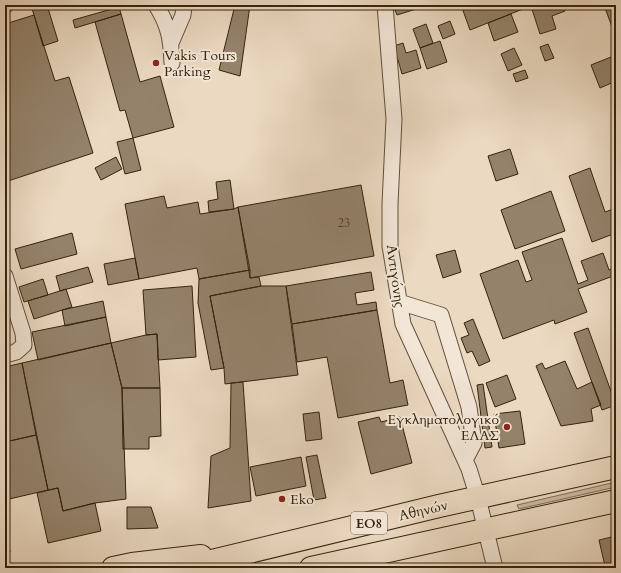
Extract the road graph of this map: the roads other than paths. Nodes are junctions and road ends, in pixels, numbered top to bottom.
1 (156, 5) edge
2 (184, 5) edge
3 (385, 5) edge
4 (171, 43) junction
5 (172, 63) dead end
6 (5, 276) edge
7 (399, 302) junction
8 (5, 355) edge
9 (465, 460) junction
10 (616, 467) edge
11 (478, 498) junction
12 (616, 501) edge
13 (486, 530) junction
14 (260, 549) junction
15 (113, 568) edge
16 (183, 568) edge
17 (312, 568) edge
18 (495, 568) edge

1 - 4 street
2 - 4 street
3 - 7 street, Αντιγόνης
4 - 5 street
6 - 8 street
7 - 9 street, Αντιγόνης
7 - 9 street
9 - 11 street, Αντιγόνης
10 - 11 highway, Αθηνών / ΕΟ8
11 - 13 street, Αντιγόνης
11 - 14 highway, Αθηνών / ΕΟ8
12 - 13 highway, ΕΟ8
13 - 17 highway, ΕΟ8
13 - 18 street, Αντιγόνης
14 - 15 highway
14 - 16 highway, Αθηνών / ΕΟ8

